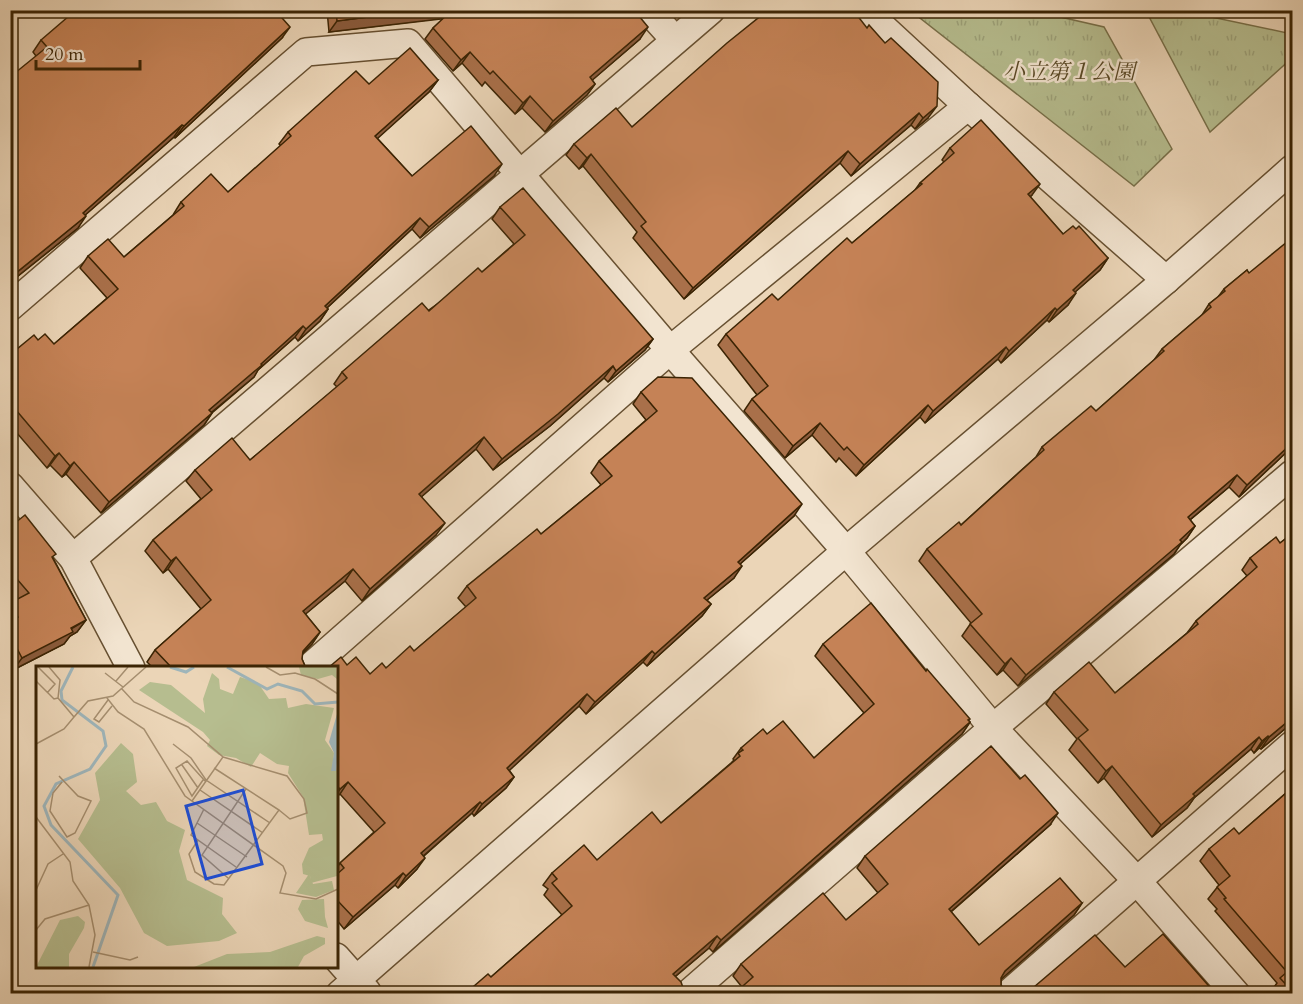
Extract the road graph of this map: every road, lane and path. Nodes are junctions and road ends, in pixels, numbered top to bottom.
1 (648, 10) edge
2 (711, 10) edge
3 (864, 10) edge
4 (675, 40) junction
5 (968, 106) junction
6 (1293, 169) edge
7 (521, 174) junction
8 (1166, 280) junction
9 (10, 307) edge
10 (669, 350) junction
11 (1293, 474) edge
12 (10, 486) edge
13 (846, 551) junction
14 (73, 558) junction
15 (131, 666) edge
16 (311, 666) edge
17 (993, 728) junction
18 (1293, 745) edge
19 (1137, 881) junction
20 (338, 960) edge
21 (355, 989) edge
22 (688, 993) edge
23 (1008, 993) edge
24 (1236, 993) edge

1 - 4 street
2 - 4 street
3 - 5 street
4 - 7 street
5 - 8 street
5 - 10 street
6 - 8 street
7 - 9 street
7 - 10 street
7 - 14 street
8 - 13 street
10 - 13 street
10 - 16 street
11 - 17 street
12 - 14 street
13 - 17 street
13 - 21 street
14 - 15 street
17 - 19 street
17 - 22 street
18 - 19 street
19 - 23 street
19 - 24 street
20 - 21 street

